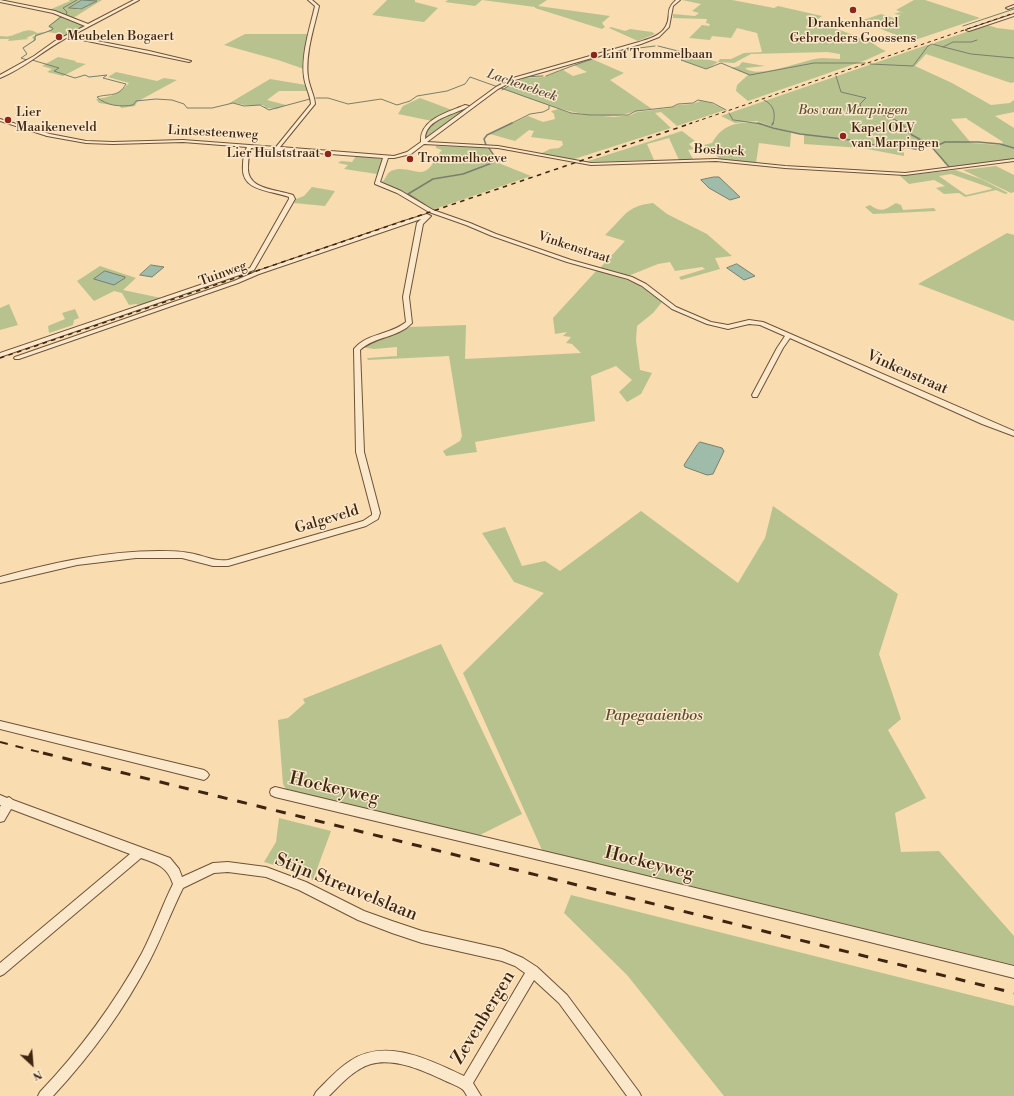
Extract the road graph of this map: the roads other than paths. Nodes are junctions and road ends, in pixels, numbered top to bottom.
1 (137, 0) edge
2 (310, 0) edge
3 (678, 0) edge
4 (0, 1) edge
5 (1014, 6) edge
6 (1008, 8) dead end
7 (1014, 14) edge
8 (87, 25) junction
9 (968, 30) dead end
10 (67, 36) junction
11 (189, 61) dead end
12 (0, 77) edge
13 (475, 105) junction
14 (0, 120) edge
15 (423, 143) junction
16 (250, 146) junction
17 (277, 148) junction
18 (386, 157) junction
19 (1014, 160) edge
20 (437, 214) junction
21 (428, 216) junction
22 (789, 335) junction
23 (0, 355) edge
24 (17, 358) dead end
25 (755, 395) dead end
26 (1014, 434) edge
27 (0, 580) edge
28 (0, 725) edge
29 (204, 775) dead end
30 (275, 792) dead end
31 (5, 801) edge
32 (0, 817) edge
33 (140, 852) junction
34 (179, 884) junction
35 (0, 970) edge
36 (533, 971) junction
37 (1014, 972) edge
38 (466, 1084) junction
39 (44, 1096) edge
40 (320, 1096) edge
41 (475, 1096) edge
42 (635, 1096) edge

1 - 8 street
2 - 17 street
3 - 13 street, Lintsesteenweg
4 - 8 street
5 - 6 street
7 - 9 street
8 - 10 street
10 - 11 street
10 - 12 street
13 - 15 street, Lintsesteenweg
13 - 15 street
14 - 16 street, Lintsesteenweg
15 - 18 street, Lintsesteenweg
15 - 19 street, Boshoek
16 - 17 street, Lintsesteenweg
16 - 23 street, Tuinweg
17 - 18 street, Lintsesteenweg
18 - 20 street, Vinkenstraat
20 - 21 street, Tuinweg
20 - 22 street, Vinkenstraat
21 - 24 street, Tuinweg
21 - 27 street, Galgeveld
22 - 25 street
22 - 26 street, Vinkenstraat
28 - 29 street
30 - 37 street, Hockeyweg
31 - 32 street
31 - 33 street
33 - 34 street
33 - 35 street
34 - 36 street, Stijn Streuvelslaan
34 - 39 street
36 - 38 street, Zevenbergen
36 - 42 street, Stijn Streuvelslaan
38 - 40 street, Zevenbergen
38 - 41 street, Zevenbergen

